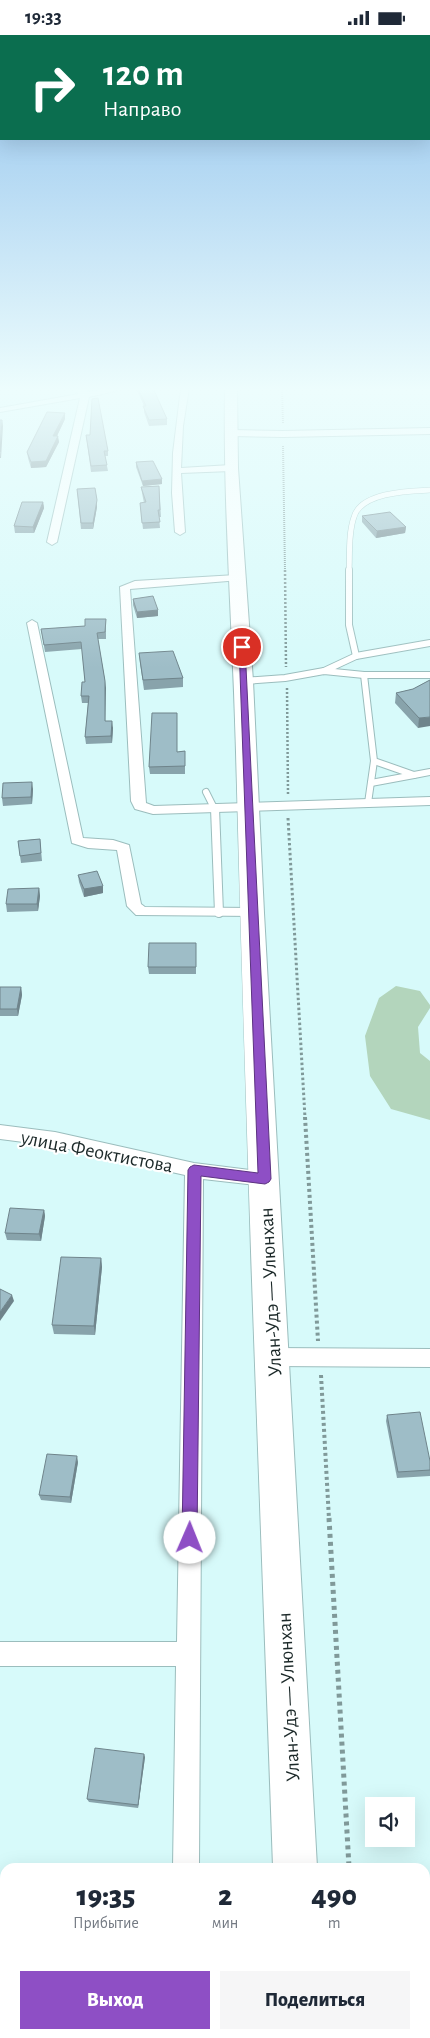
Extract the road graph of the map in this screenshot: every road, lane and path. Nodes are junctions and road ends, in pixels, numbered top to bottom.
1 (64, 481) edge
2 (177, 481) edge
3 (232, 481) edge
4 (284, 481) edge
5 (430, 490) edge
6 (180, 532) dead end
7 (52, 542) dead end
8 (236, 578) junction
9 (32, 623) dead end
10 (430, 643) edge
11 (356, 656) junction
12 (324, 671) junction
13 (364, 675) junction
14 (430, 675) edge
15 (286, 678) junction
16 (244, 681) junction
17 (374, 761) junction
18 (430, 772) edge
19 (414, 775) junction
20 (371, 783) junction
21 (206, 792) dead end
22 (430, 801) edge
23 (368, 803) junction
24 (288, 805) junction
25 (248, 807) junction
26 (215, 809) junction
27 (219, 913) junction
28 (252, 913) junction
29 (0, 1133) edge
30 (194, 1170) junction
31 (265, 1179) junction
32 (273, 1357) junction
33 (319, 1357) junction
34 (430, 1358) edge
35 (0, 1654) edge
36 (188, 1654) junction
37 (186, 1863) edge
38 (295, 1863) edge
39 (350, 1863) edge

1 - 7 street
2 - 6 street
3 - 8 main road, Улан-Удэ — Улюнхан
4 - 15 path
5 - 11 lane
8 - 16 main road, Улан-Удэ — Улюнхан
8 - 26 street
9 - 27 street
10 - 11 lane
11 - 12 lane
12 - 13 lane
12 - 15 lane
13 - 14 lane
13 - 17 lane
15 - 16 lane
15 - 24 path
16 - 25 main road, Улан-Удэ — Улюнхан
17 - 19 lane
17 - 20 lane
18 - 19 lane
19 - 20 lane
20 - 23 lane
21 - 26 lane
22 - 23 street
23 - 24 street
24 - 25 street
24 - 33 path
25 - 26 street
25 - 28 main road, Улан-Удэ — Улюнхан
26 - 27 lane
27 - 28 street
28 - 31 main road, Улан-Удэ — Улюнхан
29 - 30 street, улица Феоктистова
30 - 31 street, улица Феоктистова
30 - 36 street
31 - 32 main road, Улан-Удэ — Улюнхан
32 - 33 street
32 - 38 main road, Улан-Удэ — Улюнхан
33 - 34 street
33 - 39 path
35 - 36 street
36 - 37 street

